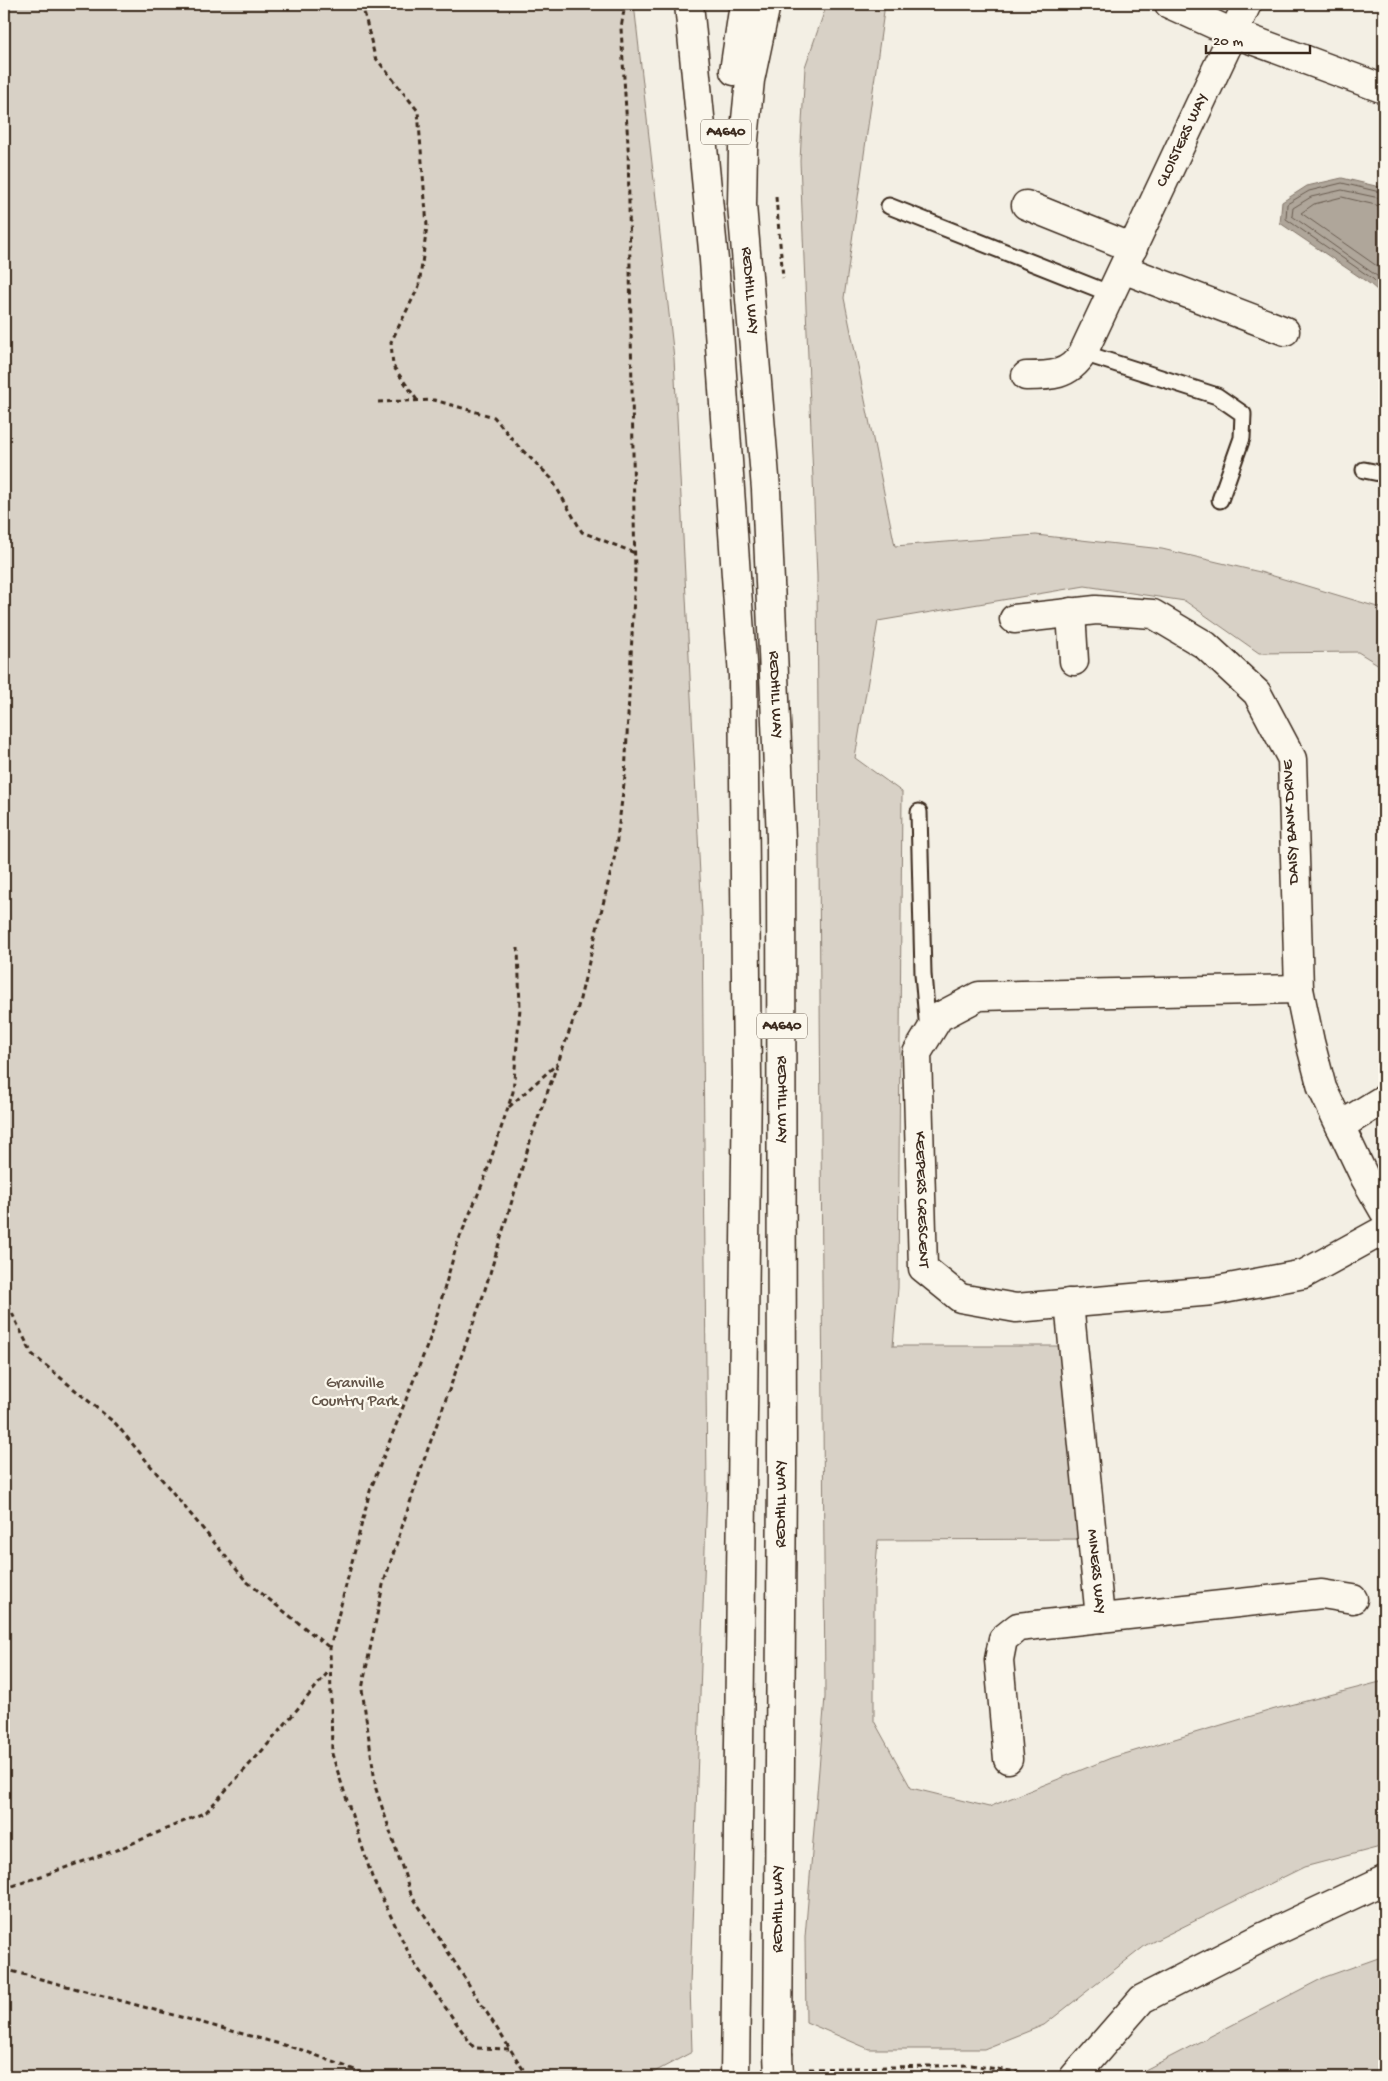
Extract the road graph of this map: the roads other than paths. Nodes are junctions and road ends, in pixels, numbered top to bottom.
1 (689, 4) edge
2 (744, 4) edge
3 (766, 4) edge
4 (1169, 4) edge
5 (1247, 4) edge
6 (1233, 33) junction
7 (1384, 89) edge
8 (1026, 205) dead end
9 (889, 206) dead end
10 (1128, 258) junction
11 (714, 260) junction
12 (1111, 294) junction
13 (1285, 331) dead end
14 (1083, 353) junction
15 (1026, 376) dead end
16 (1364, 470) dead end
17 (1384, 474) edge
18 (1220, 500) dead end
19 (1071, 612) junction
20 (1014, 619) dead end
21 (1074, 661) dead end
22 (919, 812) dead end
23 (1299, 989) junction
24 (928, 1035) junction
25 (1384, 1100) edge
26 (1340, 1126) junction
27 (1384, 1211) edge
28 (1384, 1230) edge
29 (1069, 1303) junction
30 (1353, 1600) dead end
31 (1100, 1618) junction
32 (1008, 1759) dead end
33 (1384, 1880) edge
34 (778, 2065) edge
35 (735, 2070) edge
36 (1074, 2077) edge

1 - 11 main road, REDHILL WAY / A4640
2 - 11 main road, A4640
3 - 34 main road, REDHILL WAY / A4640
4 - 6 main road
5 - 6 main road, CLOISTERS WAY
6 - 7 main road
6 - 10 main road, CLOISTERS WAY
8 - 10 main road
9 - 12 lane
10 - 12 main road, CLOISTERS WAY
10 - 13 main road
11 - 35 main road, REDHILL WAY / A4640
12 - 14 main road, CLOISTERS WAY
14 - 15 main road, CLOISTERS WAY
14 - 18 lane
16 - 17 lane
19 - 20 main road, DAISY BANK DRIVE
19 - 21 main road
19 - 23 main road, DAISY BANK DRIVE
22 - 24 lane
23 - 24 main road, KEEPERS CRESCENT
23 - 26 main road, DAISY BANK DRIVE
24 - 29 main road, KEEPERS CRESCENT
25 - 26 main road
26 - 27 main road, DAISY BANK DRIVE
28 - 29 main road, KEEPERS CRESCENT
29 - 31 main road, MINERS WAY
30 - 31 main road, MINERS WAY
31 - 32 main road
33 - 36 main road

